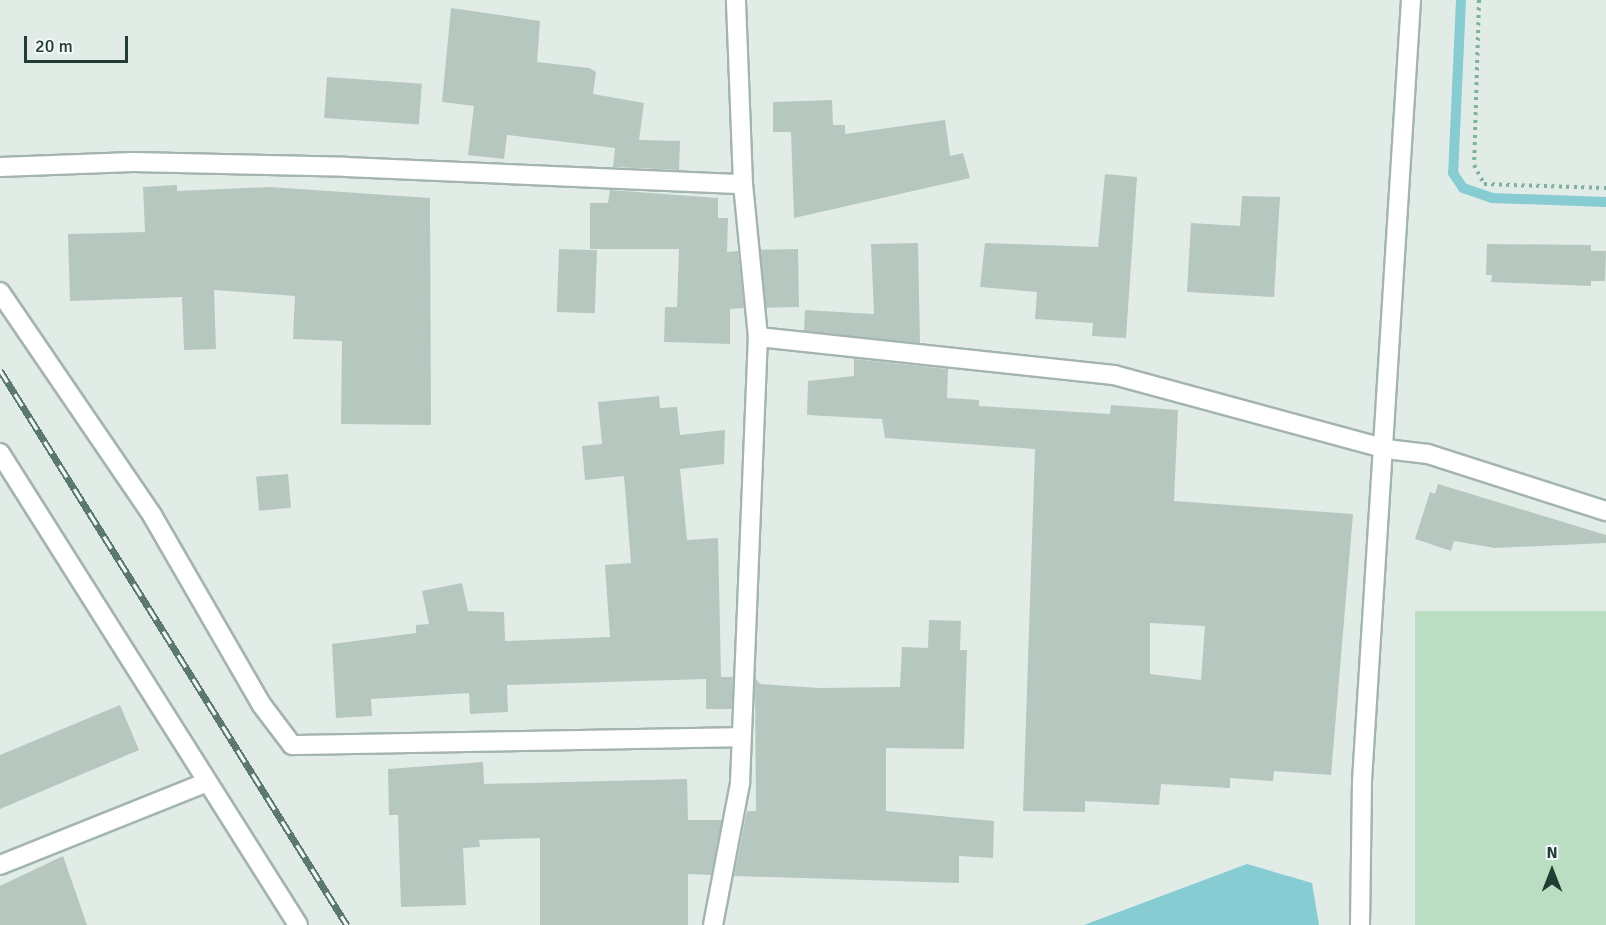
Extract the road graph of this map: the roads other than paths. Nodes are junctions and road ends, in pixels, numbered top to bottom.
1 (736, 0) edge
2 (1411, 0) edge
3 (0, 167) edge
4 (743, 184) junction
5 (0, 292) edge
6 (758, 337) junction
7 (1386, 449) junction
8 (0, 453) edge
9 (1606, 511) edge
10 (740, 737) junction
11 (207, 782) junction
12 (0, 865) edge
13 (298, 925) edge
14 (712, 925) edge
15 (1360, 925) edge

1 - 4 street
2 - 7 street
3 - 4 street
4 - 6 street
5 - 10 street
6 - 7 street
6 - 10 street
7 - 9 street
7 - 15 street
8 - 11 street
10 - 14 street
11 - 12 street
11 - 13 street

